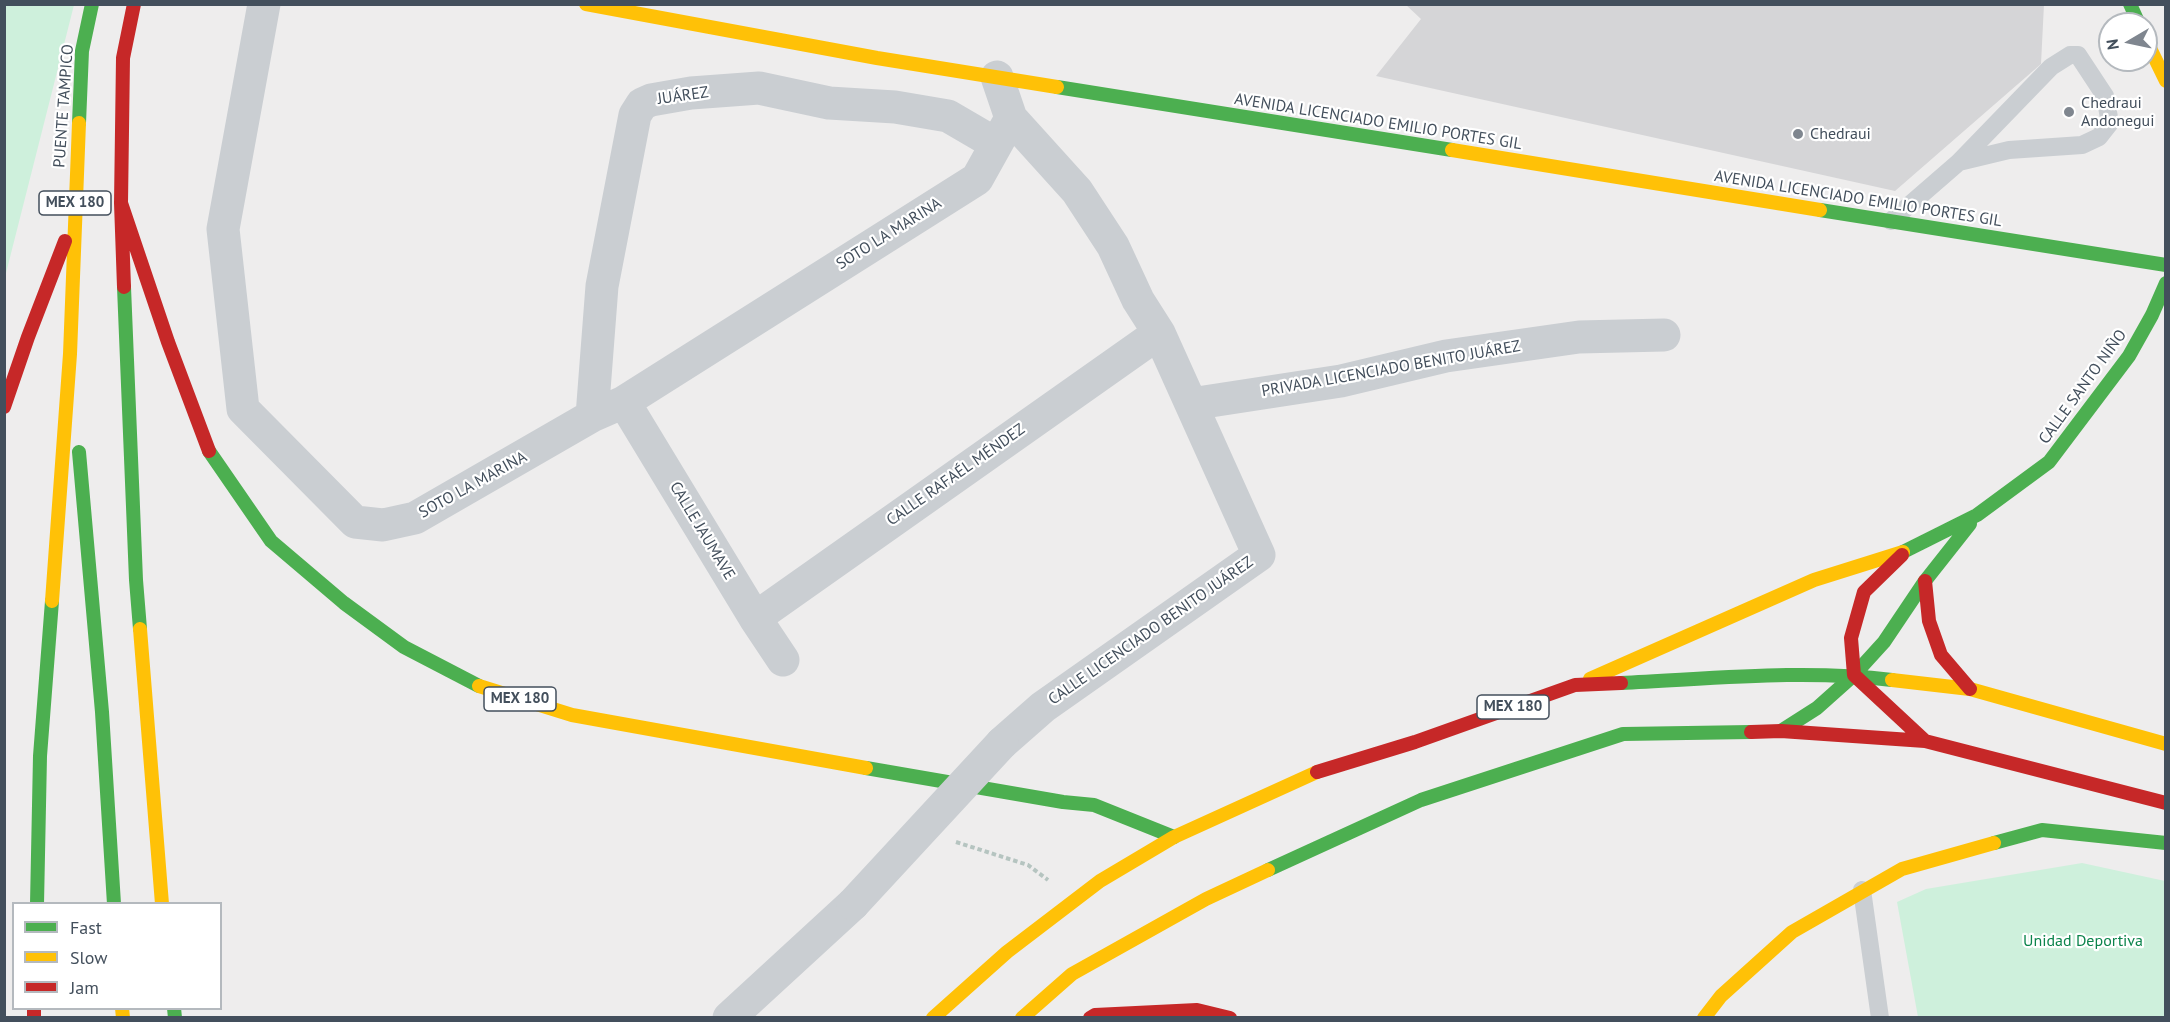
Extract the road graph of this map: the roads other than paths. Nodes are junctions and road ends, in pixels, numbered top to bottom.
1 (92, 4) edge
2 (134, 4) edge
3 (264, 4) edge
4 (586, 4) edge
5 (2158, 65) edge
6 (997, 77) junction
7 (2166, 81) edge
8 (1003, 131) junction
9 (1959, 162) junction
10 (121, 203) junction
11 (75, 217) junction
12 (1890, 221) junction
13 (2166, 265) edge
14 (2166, 283) edge
15 (1159, 333) junction
16 (1664, 335) dead end
17 (70, 354) junction
18 (624, 402) junction
19 (1191, 404) junction
20 (4, 407) edge
21 (592, 416) junction
22 (1977, 515) junction
23 (1906, 551) junction
24 (1925, 581) junction
25 (755, 618) junction
26 (783, 660) dead end
27 (1854, 675) junction
28 (1575, 686) junction
29 (1970, 689) junction
30 (1781, 730) junction
31 (1925, 741) junction
32 (2166, 744) edge
33 (2166, 803) edge
34 (1174, 837) junction
35 (2166, 843) edge
36 (1862, 890) junction
37 (37, 902) edge
38 (114, 902) edge
39 (162, 902) edge
40 (729, 1017) edge
41 (933, 1017) edge
42 (1022, 1017) edge
43 (1090, 1017) edge
44 (1230, 1017) edge
45 (1704, 1017) edge
46 (1880, 1017) edge

1 - 11 main road, PUENTE TAMPICO / MEX 180
2 - 10 main road, MEX 180
3 - 21 street, SOTO LA MARINA
4 - 6 main road, AVENIDA LICENCIADO EMILIO PORTES GIL
5 - 7 main road
6 - 8 street, CALLE LICENCIADO BENITO JUÁREZ
6 - 12 main road, AVENIDA LICENCIADO EMILIO PORTES GIL
8 - 15 street, CALLE LICENCIADO BENITO JUÁREZ
8 - 18 street, SOTO LA MARINA
8 - 21 street, JUÁREZ
9 - 9 lane
9 - 12 lane
10 - 34 main road, MEX 180
10 - 39 main road, MEX 180
11 - 17 main road, PUENTE TAMPICO / MEX 180
11 - 20 main road
12 - 13 main road, AVENIDA LICENCIADO EMILIO PORTES GIL
14 - 22 main road, CALLE SANTO NIÑO
15 - 19 street, CALLE LICENCIADO BENITO JUÁREZ
15 - 25 street, CALLE RAFAÉL MÉNDEZ
16 - 19 street, PRIVADA LICENCIADO BENITO JUÁREZ
17 - 37 main road, MEX 180
17 - 38 main road, MEX 180
18 - 21 street, SOTO LA MARINA
18 - 25 street, CALLE JAUMAVE
19 - 40 street, CALLE LICENCIADO BENITO JUÁREZ, bridge
22 - 23 main road, CALLE SANTO NIÑO
22 - 24 main road, CALLE SANTO NIÑO
23 - 27 main road
23 - 28 main road
24 - 27 main road, CALLE SANTO NIÑO
24 - 29 main road
25 - 26 street, CALLE JAUMAVE
27 - 28 main road, MEX 180
27 - 29 main road, MEX 180
27 - 30 main road, CALLE SANTO NIÑO
27 - 31 main road
28 - 34 main road, MEX 180
29 - 32 main road, MEX 180
30 - 31 main road
30 - 42 main road
31 - 33 main road
34 - 41 main road, MEX 180
35 - 36 main road
36 - 45 main road
36 - 46 lane
43 - 44 main road

